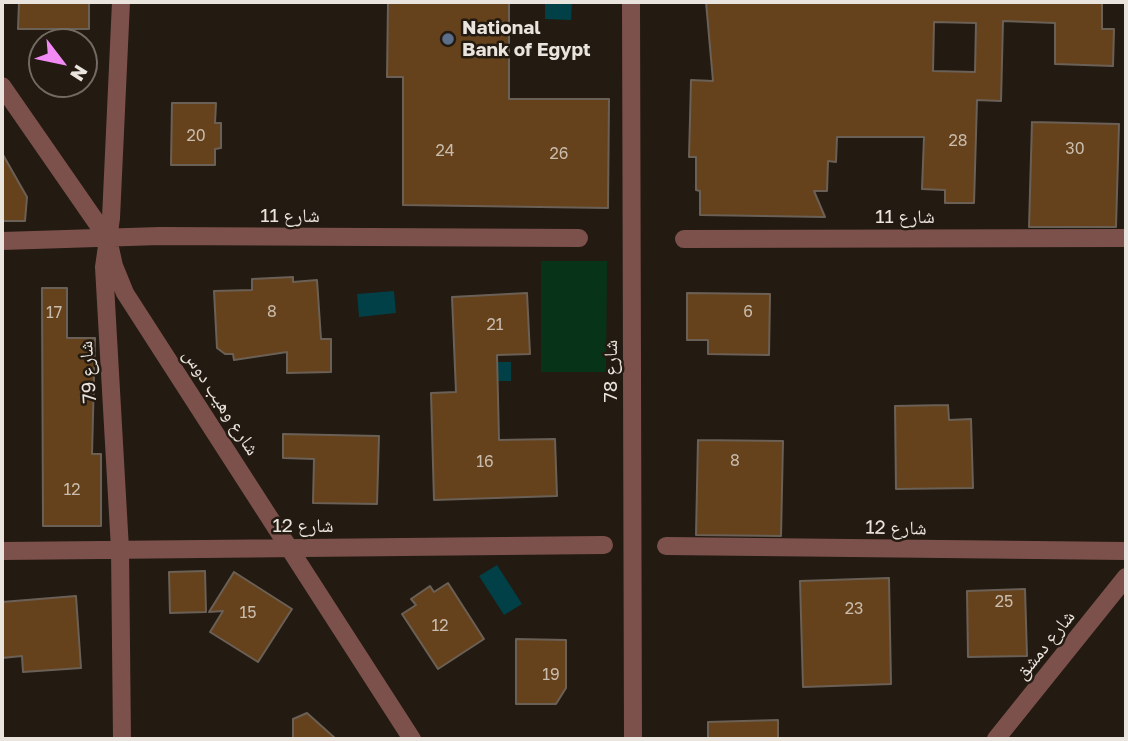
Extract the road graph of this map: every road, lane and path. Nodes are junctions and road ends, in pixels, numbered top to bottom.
1 (121, 2) edge
2 (631, 2) edge
3 (2, 86) edge
4 (579, 238) dead end
5 (1126, 238) edge
6 (108, 239) junction
7 (684, 239) dead end
8 (2, 241) edge
9 (604, 545) dead end
10 (666, 546) dead end
11 (291, 547) junction
12 (120, 549) junction
13 (2, 551) edge
14 (1126, 551) edge
15 (1126, 577) edge
16 (122, 739) edge
17 (412, 739) edge
18 (633, 739) edge
19 (996, 739) edge

1 - 6 street, شارع 79
2 - 18 street, شارع 78
3 - 6 street, شارع وهيب دوس
4 - 6 street, شارع 11
5 - 7 street, شارع 11
6 - 8 street, شارع 11
6 - 11 street, شارع وهيب دوس
6 - 12 street, شارع 79
9 - 11 street, شارع 12
10 - 14 street, شارع 12
11 - 12 street, شارع 12
11 - 17 street, شارع وهيب دوس
12 - 13 street, شارع 12
12 - 16 street, شارع 79
15 - 19 street, شارع دمشق

